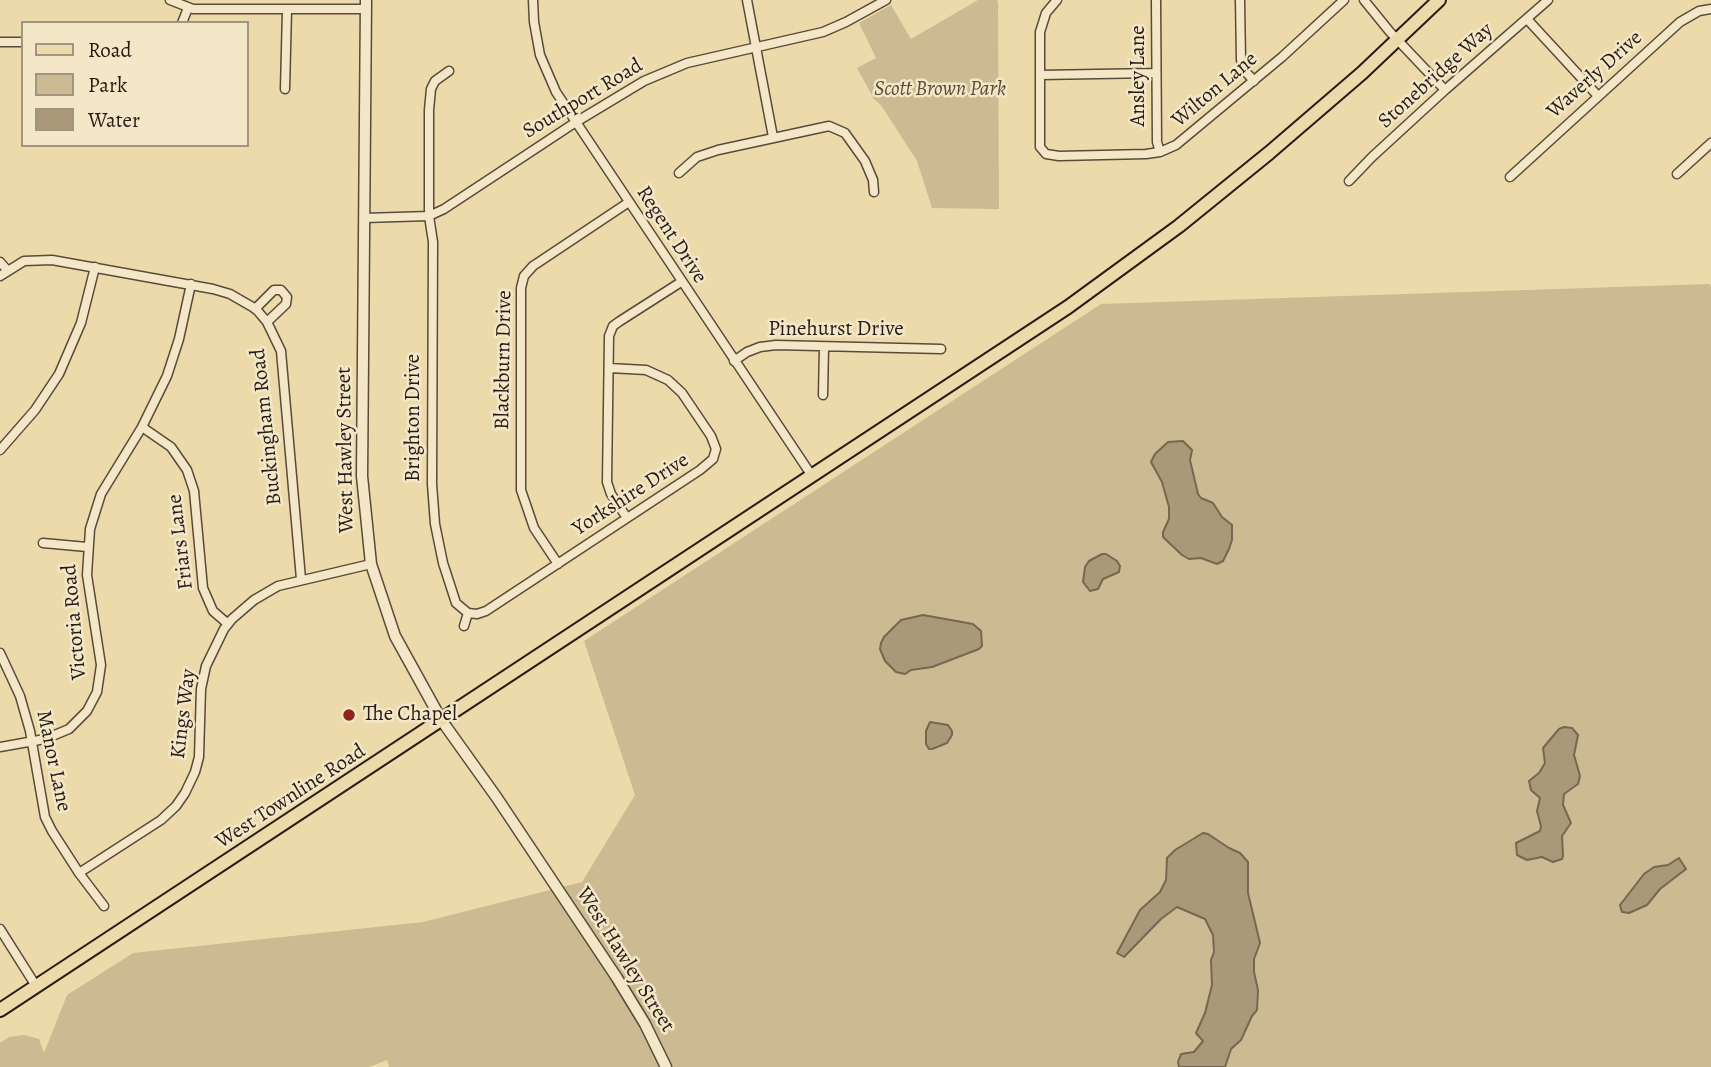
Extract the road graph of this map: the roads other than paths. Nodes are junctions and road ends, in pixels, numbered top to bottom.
1 (170, 0) edge
2 (534, 0) edge
3 (747, 0) edge
4 (886, 0) edge
5 (1057, 0) edge
6 (1156, 0) edge
7 (1240, 0) edge
8 (1344, 0) edge
9 (1364, 0) edge
10 (1440, 0) edge
11 (1548, 0) edge
12 (366, 5) edge
13 (188, 8) junction
14 (1711, 9) edge
15 (287, 10) junction
16 (1527, 19) junction
17 (183, 21) edge
18 (1398, 38) junction
19 (0, 42) edge
20 (21, 43) edge
21 (756, 48) junction
22 (449, 71) dead end
23 (1155, 73) junction
24 (1040, 75) junction
25 (1254, 81) junction
26 (285, 89) dead end
27 (1445, 90) junction
28 (1598, 96) junction
29 (576, 122) junction
30 (773, 137) junction
31 (1711, 143) edge
32 (1160, 152) junction
33 (679, 173) dead end
34 (1677, 174) dead end
35 (1510, 177) dead end
36 (1349, 181) dead end
37 (874, 192) dead end
38 (629, 202) junction
39 (429, 216) junction
40 (364, 218) junction
41 (0, 262) edge
42 (95, 267) junction
43 (3, 273) edge
44 (681, 282) junction
45 (191, 284) junction
46 (254, 309) junction
47 (267, 322) junction
48 (824, 347) junction
49 (941, 349) dead end
50 (734, 361) junction
51 (609, 368) junction
52 (823, 395) dead end
53 (142, 426) junction
54 (0, 450) edge
55 (812, 476) junction
56 (627, 518) junction
57 (43, 543) dead end
58 (88, 547) junction
59 (370, 564) junction
60 (558, 564) junction
61 (301, 579) junction
62 (468, 613) junction
63 (228, 624) junction
64 (464, 626) dead end
65 (0, 653) edge
66 (442, 721) junction
67 (31, 742) junction
68 (0, 747) edge
69 (79, 873) junction
70 (104, 906) dead end
71 (0, 929) edge
72 (36, 986) junction
73 (0, 1010) edge
74 (666, 1067) edge

1 - 13 street
2 - 29 street, Regent Drive
3 - 21 street
4 - 21 street, Southport Road
5 - 24 street
6 - 23 street, Ansley Lane
7 - 25 street
8 - 25 street, Wilton Lane
9 - 18 street
10 - 18 main road, West Townline Road
11 - 16 street, Stonebridge Way
12 - 15 street
12 - 40 street, West Hawley Street
13 - 15 street
13 - 17 street
14 - 28 street, Waverly Drive
15 - 26 street
16 - 27 street, Stonebridge Way
16 - 28 street
18 - 27 street
18 - 55 main road, West Townline Road
19 - 20 street
21 - 29 street, Southport Road
21 - 30 street
22 - 39 street, Brighton Drive
23 - 24 street
23 - 32 street, Ansley Lane
24 - 32 street, Wilton Lane
25 - 32 street, Wilton Lane
27 - 36 street, Stonebridge Way
28 - 35 street, Waverly Drive
29 - 38 street, Regent Drive
29 - 39 street, Southport Road
30 - 33 street
30 - 37 street
31 - 34 street
38 - 44 street, Regent Drive
38 - 60 street, Blackburn Drive
39 - 40 street
39 - 62 street, Brighton Drive
40 - 59 street, West Hawley Street
41 - 43 street
42 - 43 street, Buckingham Road
42 - 45 street, Buckingham Road
42 - 54 street
44 - 50 street, Regent Drive
44 - 51 street
45 - 46 street, Buckingham Road
45 - 53 street, Victoria Road
46 - 47 street, Buckingham Road
46 - 47 street
47 - 61 street, Buckingham Road
48 - 49 street, Pinehurst Drive
48 - 50 street, Pinehurst Drive
48 - 52 street
50 - 55 street, Regent Drive
51 - 56 street
51 - 56 street, Yorkshire Drive
53 - 58 street, Victoria Road
53 - 63 street, Friars Lane
55 - 66 main road, West Townline Road
56 - 60 street, Yorkshire Drive
57 - 58 street
58 - 67 street, Victoria Road
59 - 61 street, Kings Way
59 - 66 street, West Hawley Street
60 - 62 street, Yorkshire Drive
61 - 63 street, Kings Way
62 - 64 street
63 - 69 street, Kings Way
65 - 67 street, Manor Lane
66 - 72 main road, West Townline Road
66 - 74 street, West Hawley Street
67 - 68 street, Victoria Road
67 - 69 street, Manor Lane
69 - 70 street, Manor Lane
71 - 72 street
72 - 73 main road, West Townline Road

